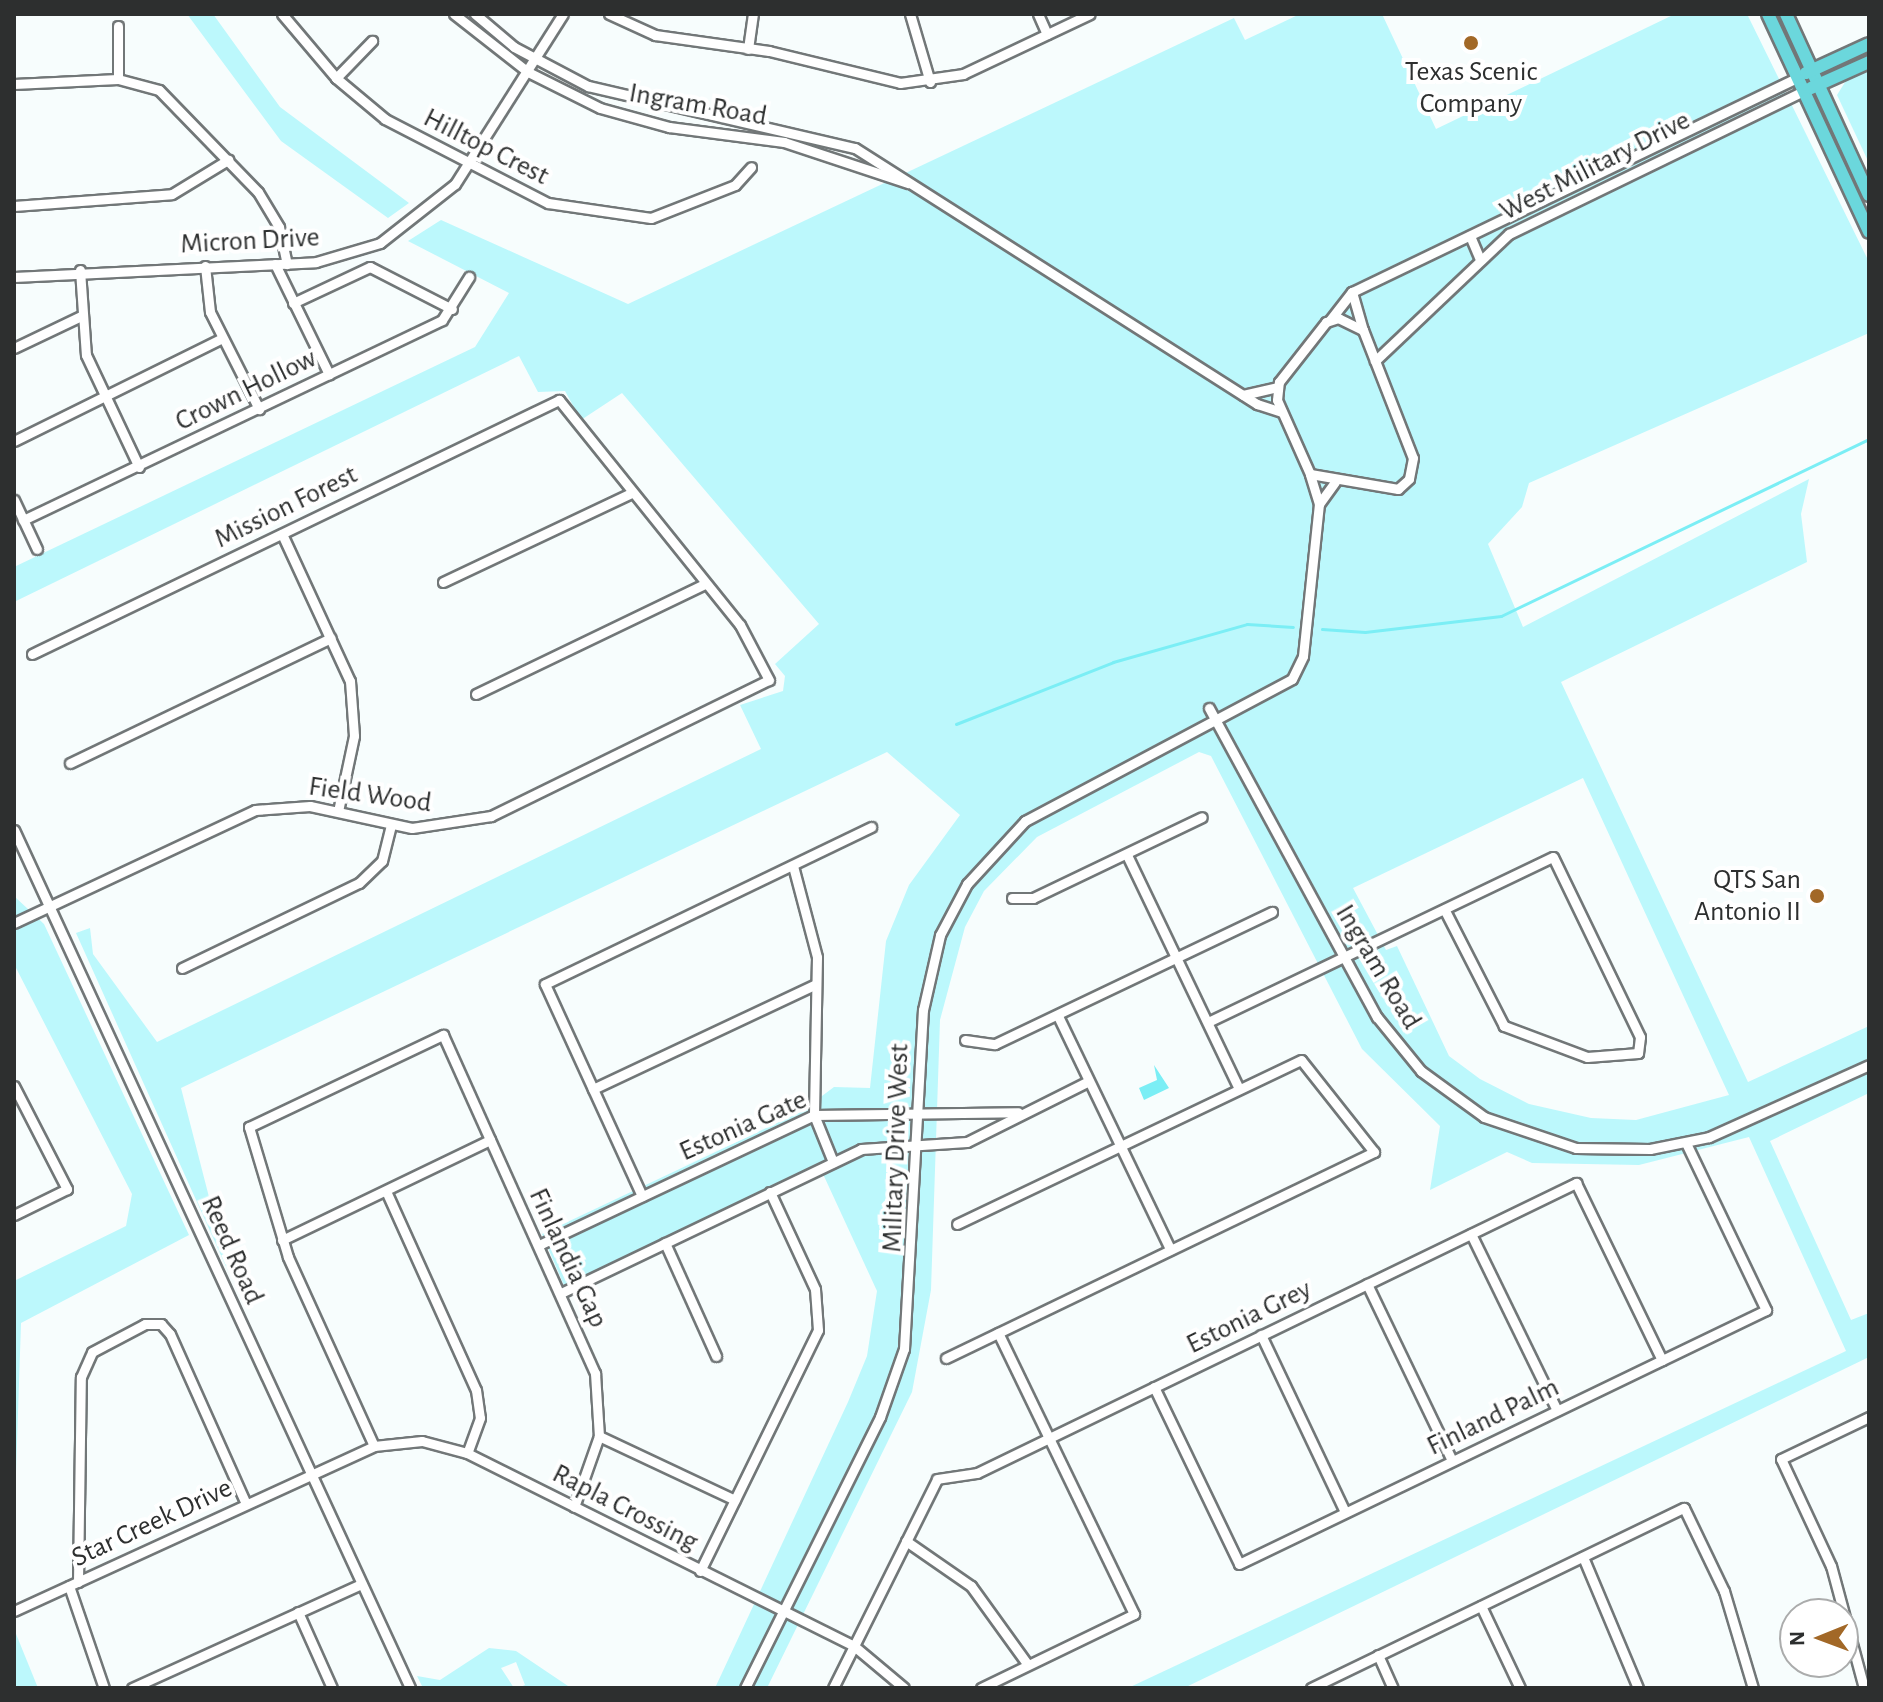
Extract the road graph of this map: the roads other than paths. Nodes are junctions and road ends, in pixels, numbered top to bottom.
1 (282, 14) edge
2 (454, 14) edge
3 (475, 14) edge
4 (563, 14) edge
5 (609, 14) edge
6 (753, 14) edge
7 (910, 14) edge
8 (1038, 14) edge
9 (1090, 14) edge
10 (1768, 14) edge
11 (1786, 14) edge
12 (118, 26) dead end
13 (1047, 34) junction
14 (372, 41) dead end
15 (1869, 44) edge
16 (748, 49) junction
17 (536, 59) junction
18 (1869, 62) edge
19 (1812, 71) junction
20 (528, 72) junction
21 (1798, 77) junction
22 (336, 78) junction
23 (118, 79) junction
24 (930, 82) junction
25 (14, 84) edge
26 (1818, 85) junction
27 (1804, 91) junction
28 (810, 134) junction
29 (806, 149) junction
30 (228, 160) junction
31 (468, 165) junction
32 (751, 167) dead end
33 (1574, 182) junction
34 (909, 183) junction
35 (1869, 195) edge
36 (1581, 198) junction
37 (14, 206) edge
38 (1869, 232) edge
39 (1470, 236) junction
40 (1480, 260) junction
41 (275, 264) junction
42 (287, 264) junction
43 (205, 266) junction
44 (80, 270) junction
45 (14, 277) edge
46 (469, 277) dead end
47 (1352, 292) junction
48 (293, 303) junction
49 (452, 309) junction
50 (81, 316) junction
51 (1330, 320) junction
52 (1363, 330) junction
53 (222, 338) junction
54 (14, 348) edge
55 (1375, 361) junction
56 (329, 374) junction
57 (1277, 387) junction
58 (1243, 395) junction
59 (107, 397) junction
60 (259, 409) junction
61 (1282, 412) junction
62 (14, 441) edge
63 (139, 467) junction
64 (1310, 474) junction
65 (1335, 482) junction
66 (631, 493) junction
67 (14, 500) edge
68 (1319, 504) junction
69 (23, 520) junction
70 (282, 534) junction
71 (37, 549) dead end
72 (443, 582) dead end
73 (705, 584) junction
74 (331, 638) junction
75 (32, 654) dead end
76 (476, 694) dead end
77 (1209, 708) dead end
78 (1217, 721) junction
79 (70, 763) dead end
80 (338, 811) junction
81 (1202, 817) dead end
82 (391, 825) junction
83 (871, 827) dead end
84 (14, 830) edge
85 (1127, 855) junction
86 (793, 866) junction
87 (1012, 898) dead end
88 (49, 904) junction
89 (1444, 909) junction
90 (1272, 912) dead end
91 (14, 923) edge
92 (1176, 958) junction
93 (1344, 958) junction
94 (182, 968) dead end
95 (816, 984) junction
96 (1058, 1016) junction
97 (1208, 1022) junction
98 (965, 1040) dead end
99 (1869, 1065) edge
100 (1089, 1081) junction
101 (14, 1086) edge
102 (1238, 1087) junction
103 (593, 1089) junction
104 (1026, 1111) junction
105 (814, 1115) junction
106 (919, 1115) junction
107 (490, 1140) junction
108 (1686, 1143) junction
109 (918, 1144) junction
110 (1120, 1145) junction
111 (833, 1162) junction
112 (386, 1191) junction
113 (770, 1192) junction
114 (642, 1196) junction
115 (14, 1215) edge
116 (957, 1224) dead end
117 (1471, 1234) junction
118 (282, 1240) junction
119 (665, 1243) junction
120 (539, 1245) junction
121 (1170, 1249) junction
122 (1367, 1284) junction
123 (561, 1293) junction
124 (998, 1333) junction
125 (1261, 1335) junction
126 (716, 1356) dead end
127 (946, 1358) dead end
128 (1662, 1360) junction
129 (1154, 1387) junction
130 (1557, 1410) junction
131 (1869, 1417) edge
132 (599, 1436) junction
133 (1049, 1438) junction
134 (374, 1446) junction
135 (467, 1453) junction
136 (1452, 1461) junction
137 (310, 1475) junction
138 (735, 1500) junction
139 (246, 1504) junction
140 (574, 1507) junction
141 (1345, 1512) junction
142 (906, 1541) junction
143 (1583, 1557) junction
144 (700, 1571) junction
145 (74, 1584) junction
146 (361, 1584) junction
147 (1481, 1606) junction
148 (14, 1611) edge
149 (298, 1612) junction
150 (783, 1612) junction
151 (854, 1646) junction
152 (1378, 1655) junction
153 (1028, 1665) junction
154 (104, 1688) edge
155 (132, 1688) edge
156 (332, 1688) edge
157 (410, 1688) edge
158 (745, 1688) edge
159 (833, 1688) edge
160 (904, 1688) edge
161 (981, 1688) edge
162 (1311, 1688) edge
163 (1393, 1688) edge
164 (1520, 1688) edge
165 (1638, 1688) edge
166 (1753, 1688) edge
167 (1864, 1688) edge

1 - 22 street, Hilltop Crest
2 - 20 street, Ingram Road
3 - 17 street, Ingram Road
4 - 17 street, Micron Drive
5 - 16 street
6 - 16 street
7 - 24 street
8 - 13 street
9 - 13 street
10 - 21 main road
11 - 19 main road
12 - 23 street
13 - 24 street
14 - 22 street
15 - 19 main road, West Military Drive
16 - 24 street
17 - 20 street, Micron Drive
17 - 28 street, Ingram Road
18 - 26 main road, West Military Drive
19 - 21 main road, West Military Drive
19 - 26 main road
20 - 29 street, Ingram Road
20 - 31 street, Micron Drive
21 - 27 main road
21 - 33 street, West Military Drive
22 - 31 street, Hilltop Crest
23 - 25 street
23 - 30 street
26 - 27 main road, West Military Drive
26 - 35 main road
27 - 36 street, West Military Drive
27 - 38 main road
28 - 29 street
28 - 34 street, Ingram Road
29 - 34 street, Ingram Road
30 - 37 street
30 - 42 street
31 - 32 street, Hilltop Crest
31 - 42 street, Micron Drive
33 - 36 street
33 - 39 street, West Military Drive
34 - 58 street, Ingram Road
36 - 40 street, West Military Drive
39 - 40 street
39 - 47 street, West Military Drive
40 - 55 street, West Military Drive
41 - 42 street, Micron Drive
41 - 43 street, Micron Drive
41 - 48 street
43 - 44 street, Micron Drive
43 - 53 street
44 - 45 street, Micron Drive
44 - 50 street
46 - 49 street
47 - 51 street
47 - 52 street
48 - 49 street
48 - 56 street
49 - 56 street, Crown Hollow
50 - 54 street
50 - 59 street
51 - 52 street
51 - 57 street
52 - 55 street
53 - 59 street
53 - 60 street
55 - 65 street
56 - 60 street, Crown Hollow
57 - 58 street
57 - 61 street
58 - 61 street, Ingram Road
59 - 62 street
59 - 63 street
60 - 63 street, Crown Hollow
61 - 64 street
63 - 69 street, Crown Hollow
64 - 65 street
64 - 68 street
65 - 68 street
66 - 70 street, Mission Forest
66 - 72 street
66 - 73 street
67 - 69 street
68 - 78 street
69 - 71 street
70 - 74 street
70 - 75 street, Mission Forest
73 - 76 street
73 - 82 street, Field Wood
74 - 79 street
74 - 80 street
77 - 78 street, Ingram Road
78 - 93 street, Ingram Road
78 - 106 street, Military Drive West
80 - 82 street, Field Wood
80 - 88 street, Field Wood
81 - 85 street
82 - 94 street
83 - 86 street
84 - 88 street, Reed Road
85 - 87 street
85 - 92 street
86 - 95 street
86 - 103 street
88 - 91 street, Field Wood
88 - 137 street, Reed Road
89 - 89 street
89 - 93 street
90 - 92 street
92 - 96 street
92 - 97 street
93 - 97 street
93 - 108 street, Ingram Road
95 - 103 street
95 - 105 street
96 - 98 street
96 - 100 street
97 - 102 street
99 - 108 street, Ingram Road
100 - 104 street, Estonia Gate
100 - 110 street
101 - 115 street
102 - 110 street
102 - 121 street
103 - 114 street
104 - 106 street, Estonia Gate
104 - 109 street, Estonia Gate
105 - 106 street, Estonia Gate
105 - 111 street
105 - 114 street, Estonia Gate
106 - 109 street, Military Drive West
107 - 112 street
107 - 118 street, Finlandia Gap
107 - 120 street, Finlandia Gap
108 - 128 street, Finland Palm
109 - 111 street, Estonia Gate
109 - 150 street, Military Drive West
110 - 116 street
110 - 121 street
111 - 113 street, Estonia Gate
112 - 118 street
112 - 135 street
113 - 119 street, Estonia Gate
113 - 138 street
114 - 120 street, Estonia Gate
117 - 122 street, Estonia Grey
117 - 128 street, Estonia Grey
117 - 130 street
118 - 134 street
119 - 123 street, Estonia Gate
119 - 126 street
120 - 123 street, Finlandia Gap
121 - 124 street
122 - 125 street, Estonia Grey
122 - 136 street
123 - 132 street, Finlandia Gap
124 - 127 street
124 - 133 street
125 - 129 street, Estonia Grey
125 - 141 street
128 - 130 street, Finland Palm
129 - 133 street, Estonia Grey
129 - 141 street, Finland Palm
130 - 136 street, Finland Palm
131 - 167 street
132 - 138 street
132 - 140 street, Finlandia Gap
133 - 142 street, Estonia Grey
133 - 153 street
134 - 135 street, Rapla Crossing
134 - 137 street, Rapla Crossing
135 - 140 street, Rapla Crossing
136 - 141 street, Finland Palm
137 - 139 street, Star Creek Drive
137 - 146 street, Reed Road
138 - 144 street
139 - 145 street, Star Creek Drive
139 - 145 street
140 - 144 street, Rapla Crossing
142 - 151 street
142 - 153 street
143 - 147 street
143 - 165 street
143 - 166 street
144 - 150 street, Rapla Crossing
145 - 148 street, Star Creek Drive
145 - 154 street
146 - 149 street
146 - 157 street, Reed Road
147 - 152 street
147 - 164 street
149 - 155 street
149 - 156 street
150 - 151 street, Rapla Crossing
150 - 158 street, Military Drive West
151 - 159 street
151 - 160 street, Rapla Crossing
152 - 162 street
152 - 163 street
153 - 161 street

